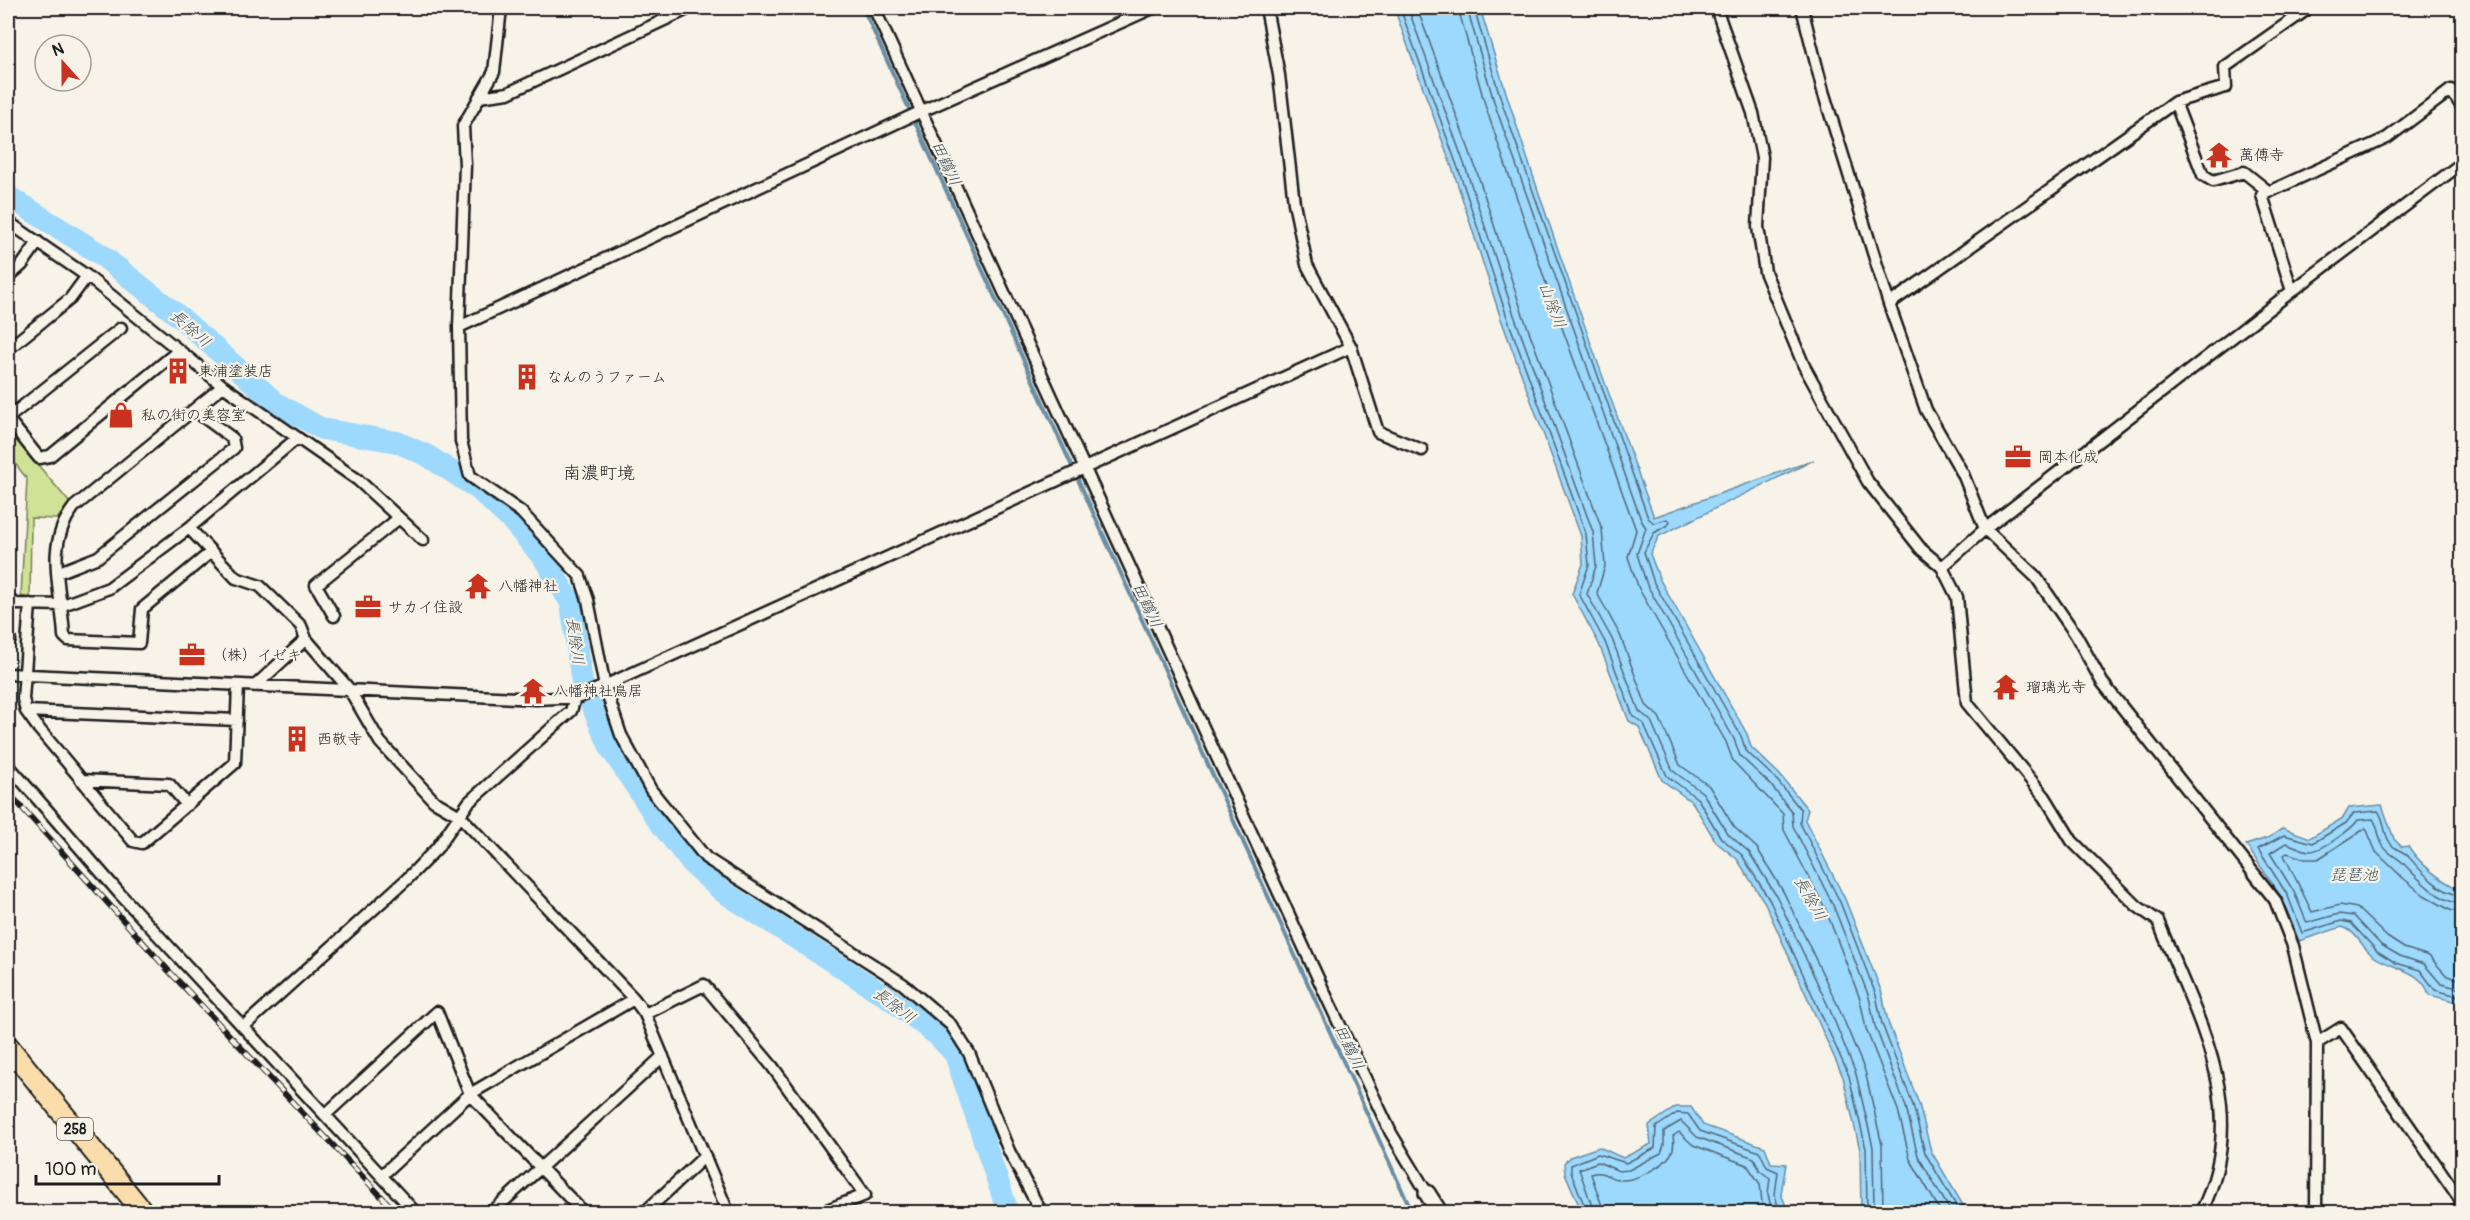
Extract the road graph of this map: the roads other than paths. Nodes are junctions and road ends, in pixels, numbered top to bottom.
1 (501, 8) edge
2 (690, 8) edge
3 (874, 8) edge
4 (1153, 8) edge
5 (1266, 8) edge
6 (1716, 8) edge
7 (1802, 8) edge
8 (2309, 8) edge
9 (479, 97) junction
10 (2175, 102) junction
11 (2463, 106) edge
12 (920, 112) junction
13 (2463, 163) edge
14 (2269, 192) junction
15 (8, 222) edge
16 (38, 242) junction
17 (87, 276) junction
18 (8, 277) edge
19 (2292, 291) junction
20 (1889, 304) junction
21 (459, 327) junction
22 (121, 328) dead end
23 (1351, 347) junction
24 (8, 349) edge
25 (178, 351) junction
26 (223, 386) junction
27 (194, 410) junction
28 (8, 418) edge
29 (296, 439) junction
30 (1422, 450) dead end
31 (1082, 468) junction
32 (399, 518) junction
33 (189, 528) junction
34 (1985, 528) junction
35 (423, 540) dead end
36 (211, 552) junction
37 (1942, 567) junction
38 (57, 573) junction
39 (8, 600) edge
40 (30, 604) junction
41 (63, 605) junction
42 (334, 616) dead end
43 (306, 639) junction
44 (8, 674) edge
45 (25, 675) junction
46 (238, 686) junction
47 (255, 686) junction
48 (349, 689) junction
49 (601, 689) junction
50 (578, 698) junction
51 (26, 711) junction
52 (237, 720) junction
53 (8, 765) edge
54 (81, 780) junction
55 (187, 805) junction
56 (460, 816) junction
57 (634, 999) junction
58 (645, 1014) junction
59 (243, 1027) junction
60 (2317, 1043) junction
61 (8, 1046) edge
62 (663, 1056) junction
63 (470, 1095) junction
64 (325, 1115) junction
65 (705, 1156) junction
66 (540, 1168) junction
67 (381, 1176) junction
68 (1427, 1193) joint
69 (2463, 1202) edge
70 (2463, 1207) edge
71 (143, 1212) edge
72 (415, 1212) edge
73 (492, 1212) edge
74 (583, 1212) edge
75 (645, 1212) edge
76 (728, 1212) edge
77 (822, 1212) edge
78 (1041, 1212) edge
79 (1439, 1212) edge
80 (2201, 1212) edge
81 (2316, 1212) edge
82 (2454, 1212) edge

1 - 9 street
2 - 9 street
3 - 12 street
4 - 12 street
5 - 23 street
6 - 37 street
7 - 20 street
8 - 10 street
9 - 21 street
10 - 14 street
10 - 20 street
11 - 14 street
12 - 21 street
12 - 31 street
13 - 19 street
14 - 19 street
15 - 16 street
16 - 17 street
16 - 18 street
17 - 24 street
17 - 25 street
19 - 34 street
20 - 34 street
21 - 49 street
22 - 28 street
23 - 30 street
23 - 31 street
25 - 26 street
25 - 28 street
26 - 27 street
26 - 29 street
27 - 38 street
27 - 38 street
29 - 32 street
29 - 33 street
31 - 49 street
31 - 68 street
32 - 35 street
32 - 42 street
33 - 36 street
33 - 41 street
34 - 37 street
34 - 60 street
36 - 41 street
36 - 43 street
37 - 80 street
38 - 41 street
39 - 40 street
40 - 41 street
40 - 45 street
43 - 47 street
43 - 48 street
44 - 45 street
45 - 46 street
45 - 51 street
46 - 47 street
46 - 52 street
47 - 48 street
48 - 50 street
48 - 56 street
49 - 50 street
49 - 78 street
50 - 56 street
51 - 52 street
51 - 54 street
52 - 55 street
53 - 59 street
54 - 55 street
54 - 55 street
56 - 57 street
56 - 59 street
57 - 58 street
57 - 63 street
58 - 62 street
58 - 77 street
59 - 64 street
60 - 69 street
60 - 81 street
61 - 71 highway, 258
62 - 65 street
62 - 66 street
63 - 64 street
63 - 66 street
63 - 67 street
64 - 67 street
65 - 75 street
65 - 76 street
66 - 73 street
66 - 74 street
67 - 72 street
68 - 79 street
70 - 82 street

